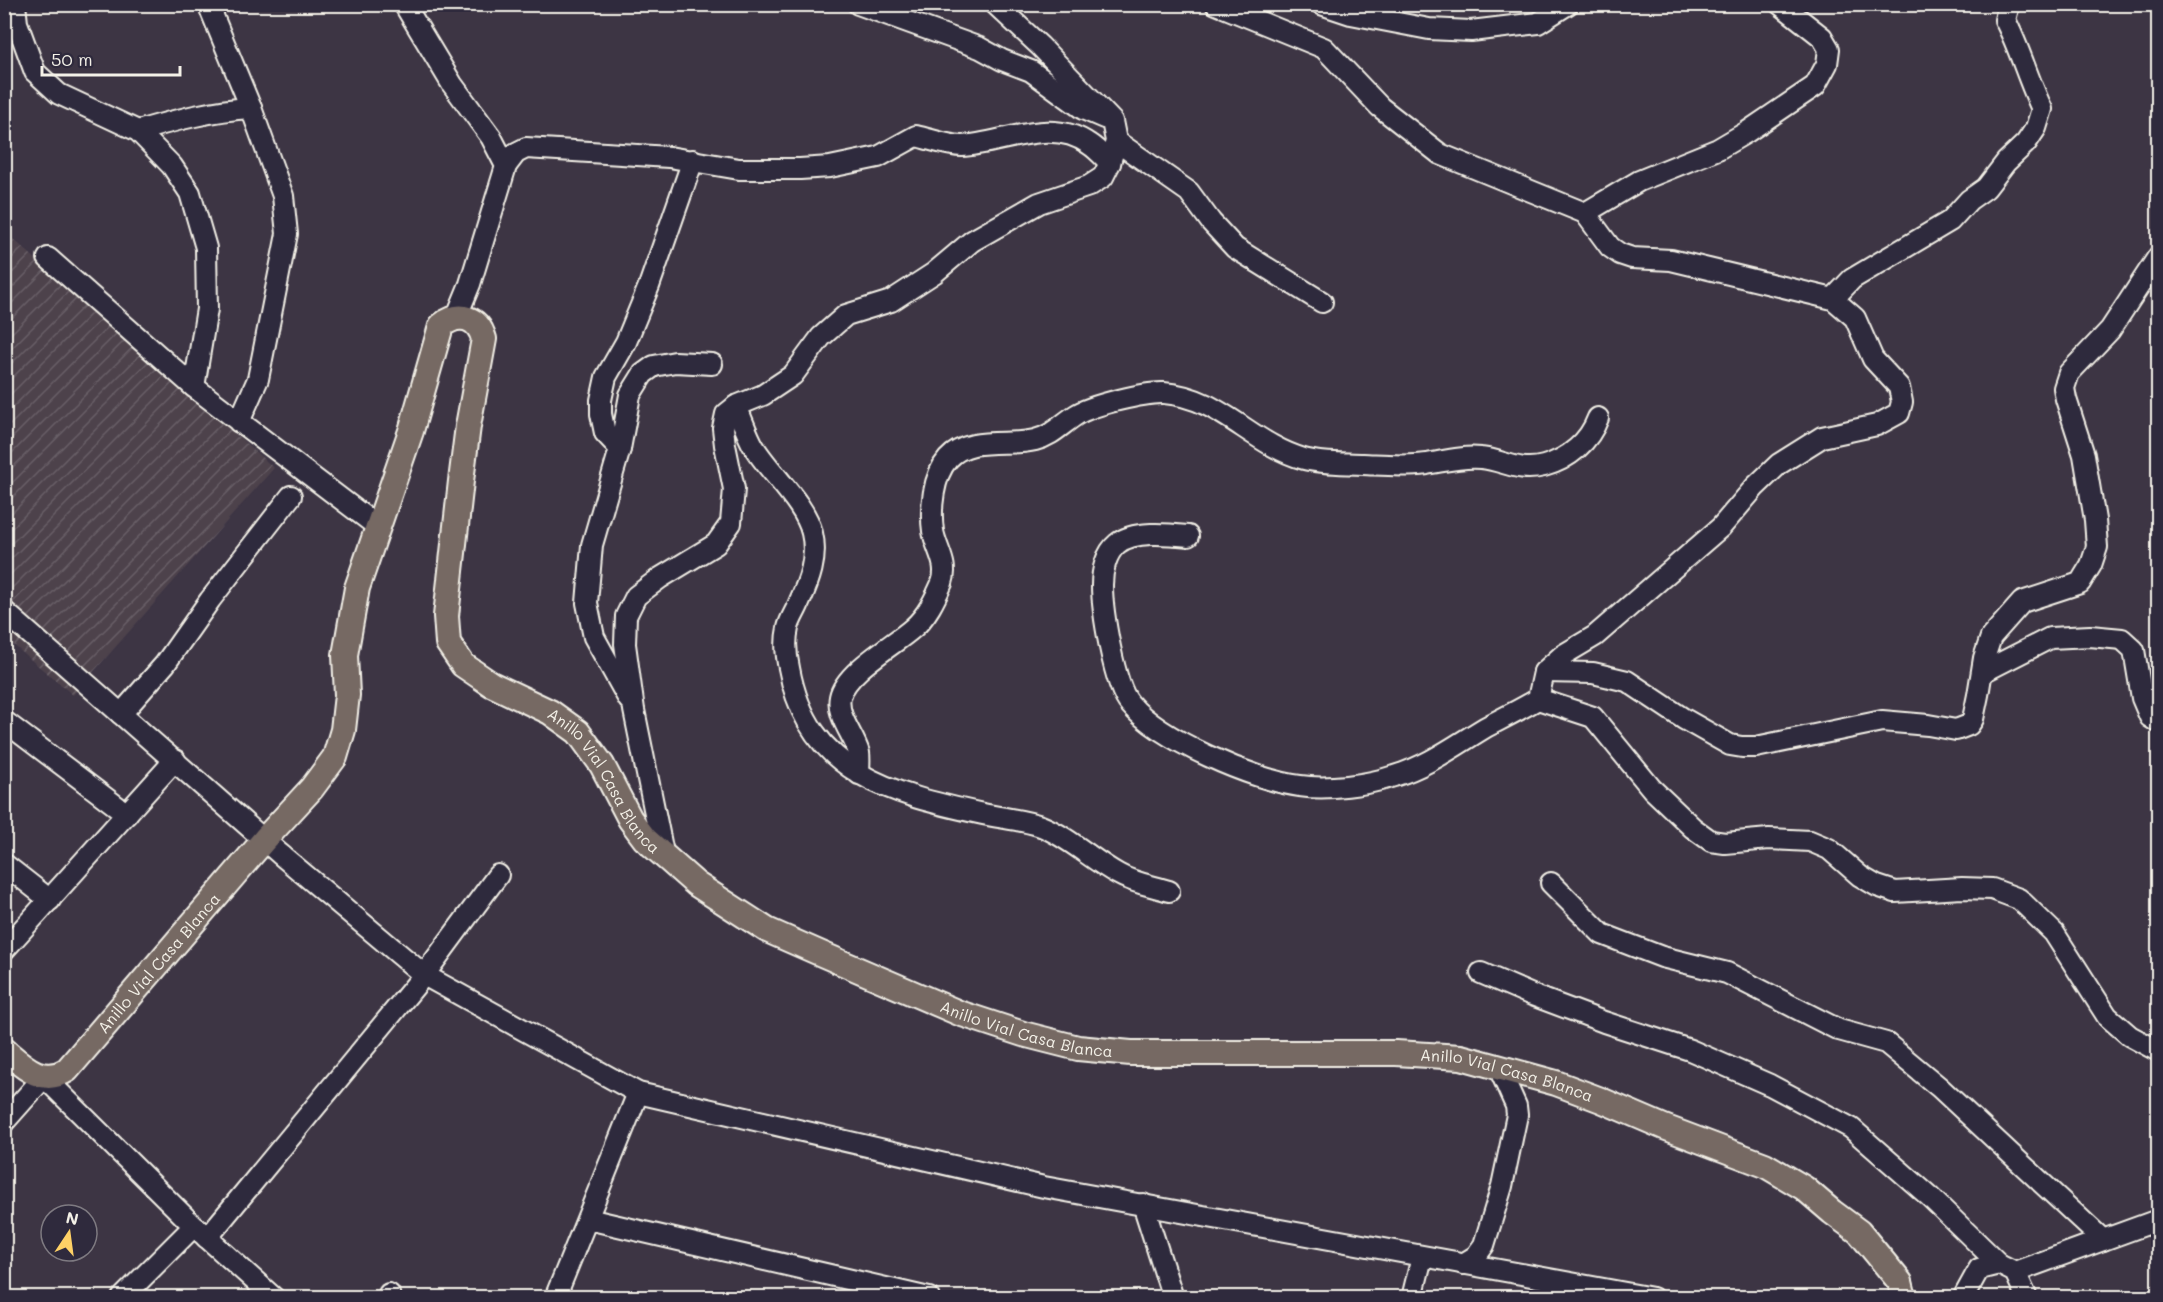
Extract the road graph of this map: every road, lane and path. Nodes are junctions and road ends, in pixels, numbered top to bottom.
1 (15, 4) edge
2 (208, 4) edge
3 (404, 4) edge
4 (858, 4) edge
5 (995, 4) edge
6 (1216, 4) edge
7 (1321, 4) edge
8 (1568, 4) edge
9 (1780, 4) edge
10 (2009, 4) edge
11 (251, 108) junction
12 (138, 131) junction
13 (1114, 131) junction
14 (693, 160) junction
15 (1110, 162) junction
16 (506, 166) junction
17 (1585, 213) junction
18 (2158, 256) edge
19 (48, 258) dead end
20 (1833, 299) junction
21 (1322, 302) dead end
22 (456, 318) junction
23 (712, 364) dead end
24 (194, 387) junction
25 (736, 406) junction
26 (1598, 418) dead end
27 (239, 422) junction
28 (620, 449) junction
29 (291, 496) dead end
30 (378, 527) junction
31 (1188, 536) dead end
32 (4, 611) edge
33 (1544, 672) junction
34 (1983, 672) junction
35 (1538, 699) junction
36 (634, 710) junction
37 (122, 714) junction
38 (4, 721) edge
39 (2158, 722) edge
40 (175, 760) junction
41 (859, 774) junction
42 (127, 814) junction
43 (265, 839) junction
44 (664, 858) junction
45 (4, 864) edge
46 (498, 875) dead end
47 (1551, 883) dead end
48 (1169, 891) dead end
49 (50, 900) junction
50 (4, 950) edge
51 (1481, 973) dead end
52 (424, 975) junction
53 (4, 1050) edge
54 (2158, 1051) edge
55 (1498, 1066) junction
56 (44, 1077) junction
57 (638, 1093) junction
58 (4, 1122) edge
59 (1143, 1204) junction
60 (588, 1220) junction
61 (2158, 1220) edge
62 (201, 1232) junction
63 (2103, 1240) junction
64 (1422, 1257) junction
65 (1463, 1264) junction
66 (2007, 1268) junction
67 (122, 1298) edge
68 (274, 1298) edge
69 (555, 1298) edge
70 (929, 1298) edge
71 (1173, 1298) edge
72 (1412, 1298) edge
73 (1653, 1298) edge
74 (1904, 1298) edge
75 (1963, 1298) edge
76 (2027, 1298) edge

1 - 12 street
2 - 11 street
3 - 16 street
4 - 13 street
5 - 13 street
6 - 17 street
7 - 8 street
9 - 17 street
10 - 20 street
11 - 12 street
11 - 27 street
12 - 24 street
13 - 15 street
13 - 21 street
14 - 15 street
14 - 16 street
14 - 28 street
15 - 25 street
16 - 22 street
17 - 20 street
18 - 34 street
19 - 24 street
20 - 33 street
22 - 30 main road, Anillo Vial Casa Blanca
22 - 44 main road, Anillo Vial Casa Blanca
23 - 28 street
24 - 27 street
25 - 36 street
25 - 41 street
26 - 41 street
27 - 30 street
28 - 36 street
29 - 37 street
30 - 43 main road, Anillo Vial Casa Blanca
31 - 35 street
32 - 37 street
33 - 34 street
33 - 35 street
34 - 39 street
35 - 54 street
36 - 44 street
37 - 40 street
38 - 42 street
40 - 42 street
40 - 43 street
41 - 48 street
42 - 49 street
43 - 52 street
43 - 56 main road, Anillo Vial Casa Blanca
44 - 55 main road, Anillo Vial Casa Blanca
45 - 49 street
46 - 52 street
47 - 63 street
49 - 50 street
51 - 66 street
52 - 57 street
52 - 62 street
53 - 56 main road
55 - 65 street
55 - 74 main road, Anillo Vial Casa Blanca
56 - 58 street
56 - 62 street
57 - 59 street
57 - 60 street
59 - 64 street
59 - 71 street
60 - 69 street
60 - 70 street
61 - 63 street
62 - 67 street
62 - 68 street
63 - 66 street
64 - 65 street
64 - 72 street
65 - 73 street
66 - 75 street
66 - 76 street

